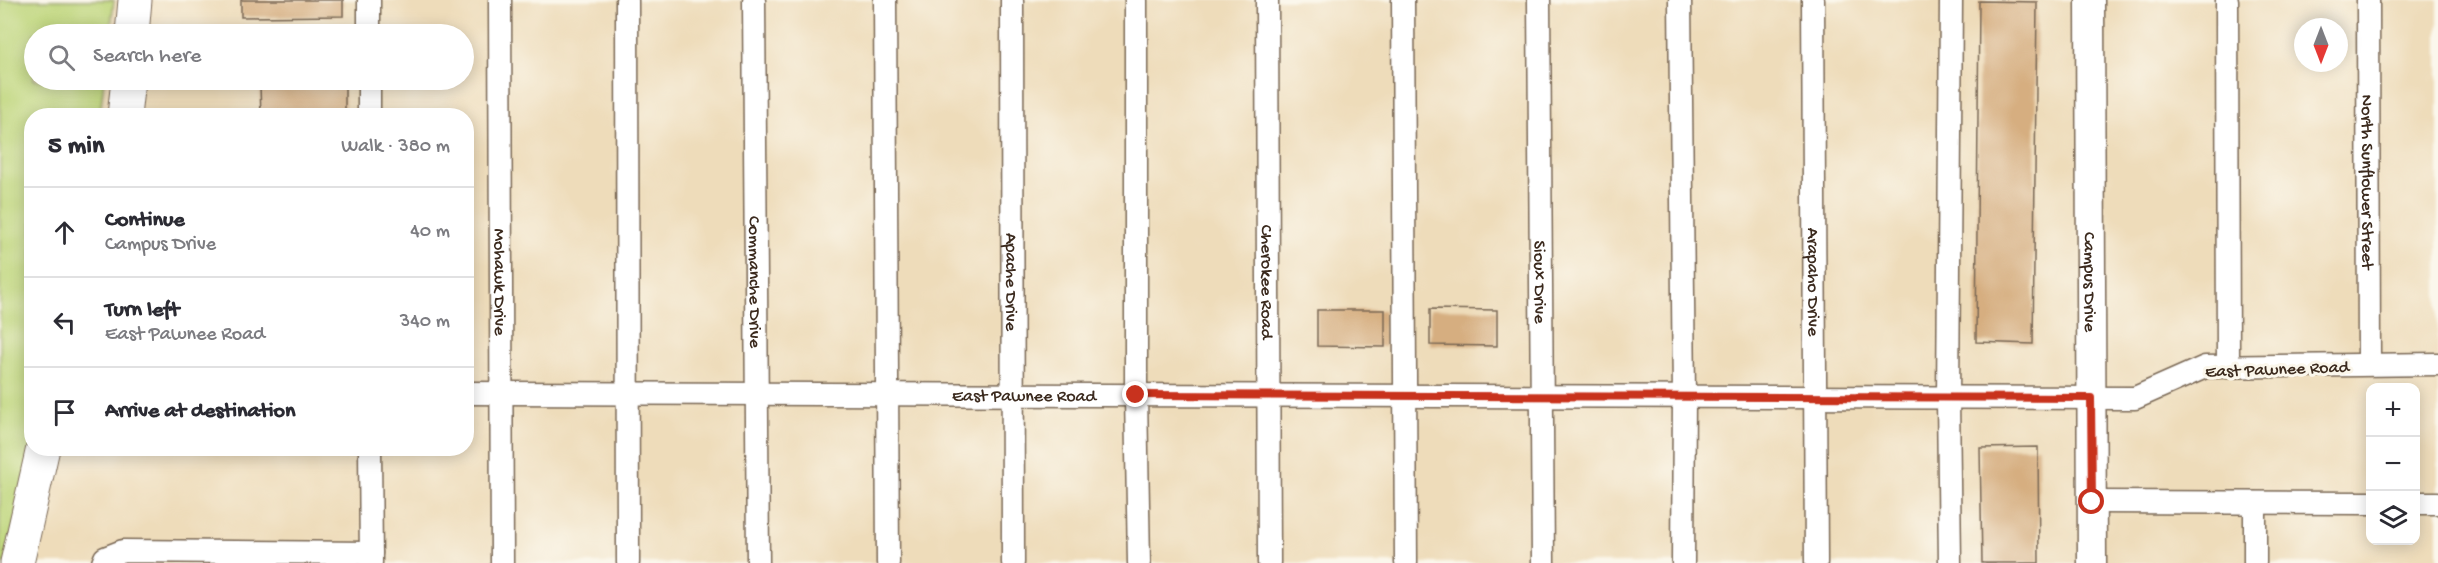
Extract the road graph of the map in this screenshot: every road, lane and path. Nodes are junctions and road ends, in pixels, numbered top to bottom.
1 (135, 0) edge
2 (369, 0) edge
3 (500, 0) edge
4 (627, 0) edge
5 (754, 0) edge
6 (885, 0) edge
7 (1012, 0) edge
8 (1136, 0) edge
9 (1267, 0) edge
10 (1402, 0) edge
11 (1539, 0) edge
12 (1680, 0) edge
13 (1813, 0) edge
14 (1951, 0) edge
15 (2090, 0) edge
16 (2227, 0) edge
17 (2368, 0) edge
18 (133, 24) edge
19 (369, 24) edge
20 (127, 90) edge
21 (369, 90) edge
22 (125, 108) edge
23 (369, 108) edge
24 (2368, 364) junction
25 (2438, 364) edge
26 (2228, 368) junction
27 (474, 393) edge
28 (501, 393) junction
29 (628, 393) junction
30 (756, 393) junction
31 (888, 394) junction
32 (1013, 394) junction
33 (1136, 395) junction
34 (1269, 396) junction
35 (1406, 396) junction
36 (1542, 396) junction
37 (1684, 396) junction
38 (1814, 396) junction
39 (1948, 398) junction
40 (2091, 398) junction
41 (41, 456) edge
42 (370, 456) edge
43 (2092, 502) junction
44 (2255, 503) junction
45 (2366, 503) edge
46 (2420, 503) edge
47 (2438, 504) edge
48 (371, 558) edge
49 (17, 563) edge
50 (103, 563) edge
51 (502, 563) edge
52 (628, 563) edge
53 (758, 563) edge
54 (888, 563) edge
55 (1013, 563) edge
56 (1139, 563) edge
57 (1269, 563) edge
58 (1406, 563) edge
59 (1543, 563) edge
60 (1683, 563) edge
61 (1816, 563) edge
62 (1950, 563) edge
63 (2092, 563) edge
64 (2255, 563) edge

1 - 18 highway
2 - 19 street
3 - 28 street, Mohawk Drive
4 - 29 street
5 - 30 street, Commanche Drive
6 - 31 street
7 - 32 street, Apache Drive
8 - 33 street
9 - 34 street, Cherokee Road
10 - 35 street
11 - 36 street, Sioux Drive
12 - 37 street
13 - 38 street, Arapaho Drive
14 - 39 street
15 - 40 main road, Campus Drive
16 - 26 street
17 - 24 street, North Sunflower Street
20 - 22 highway
21 - 23 street
24 - 25 street, East Pawnee Road
24 - 26 street, East Pawnee Road
26 - 40 street, East Pawnee Road
27 - 28 street, East Pawnee Road
28 - 29 street, East Pawnee Road
28 - 51 street, Mohawk Drive
29 - 30 street, East Pawnee Road
29 - 52 street
30 - 31 street, East Pawnee Road
30 - 53 street, Commanche Drive
31 - 32 street, East Pawnee Road
31 - 54 street
32 - 33 street, East Pawnee Road
32 - 55 street, Apache Drive
33 - 34 street, East Pawnee Road
33 - 56 street
34 - 35 street, East Pawnee Road
34 - 57 street, Cherokee Road
35 - 36 street, East Pawnee Road
35 - 58 street
36 - 37 street, East Pawnee Road
36 - 59 street, Sioux Drive
37 - 38 street, East Pawnee Road
37 - 60 street
38 - 39 street, East Pawnee Road
38 - 61 street, Arapaho Drive
39 - 40 street, East Pawnee Road
39 - 62 street
40 - 43 main road, Campus Drive
41 - 49 highway
42 - 48 street
43 - 44 street
43 - 63 main road, Campus Drive
44 - 45 street
44 - 64 street
46 - 47 street
48 - 50 street

